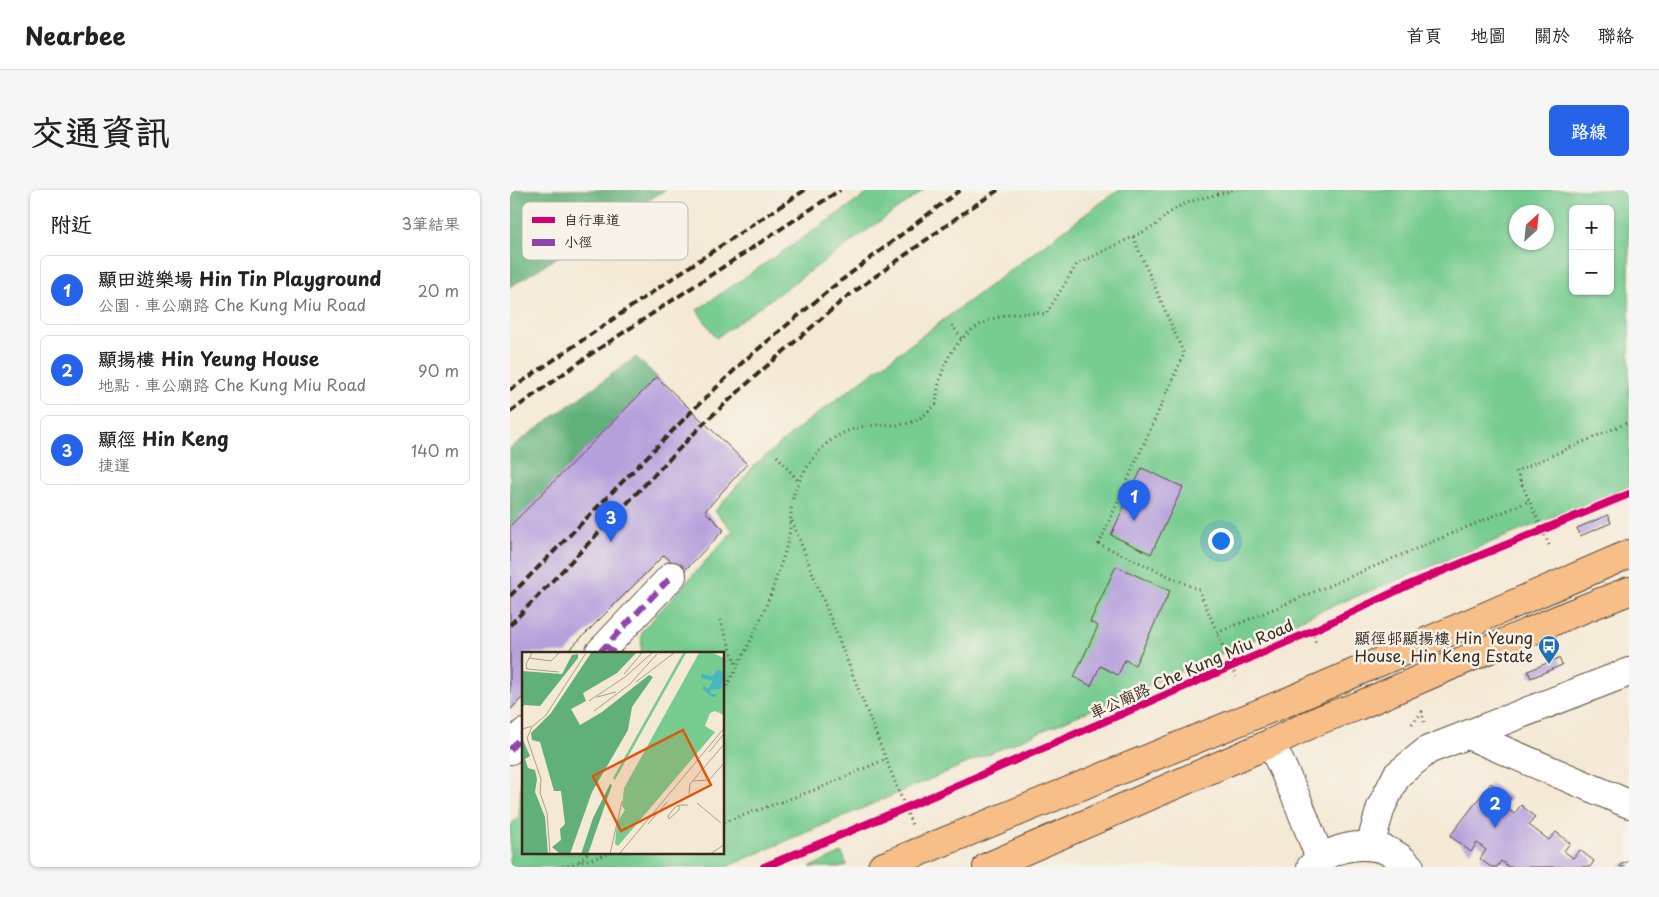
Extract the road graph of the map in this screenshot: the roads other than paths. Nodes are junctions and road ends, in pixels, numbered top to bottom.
1 (1629, 554) edge
2 (672, 576) dead end
3 (1629, 591) edge
4 (606, 651) edge
5 (1629, 672) edge
6 (522, 735) edge
7 (1468, 735) junction
8 (1271, 743) junction
9 (510, 750) edge
10 (1629, 804) edge
11 (1370, 846) junction
12 (1316, 863) edge
13 (882, 867) edge
14 (987, 867) edge
15 (1410, 867) edge

1 - 13 main road
2 - 4 street
3 - 8 main road
5 - 7 street
6 - 9 street
7 - 10 street
7 - 11 street
8 - 12 street
8 - 14 main road
11 - 12 street
11 - 15 street

